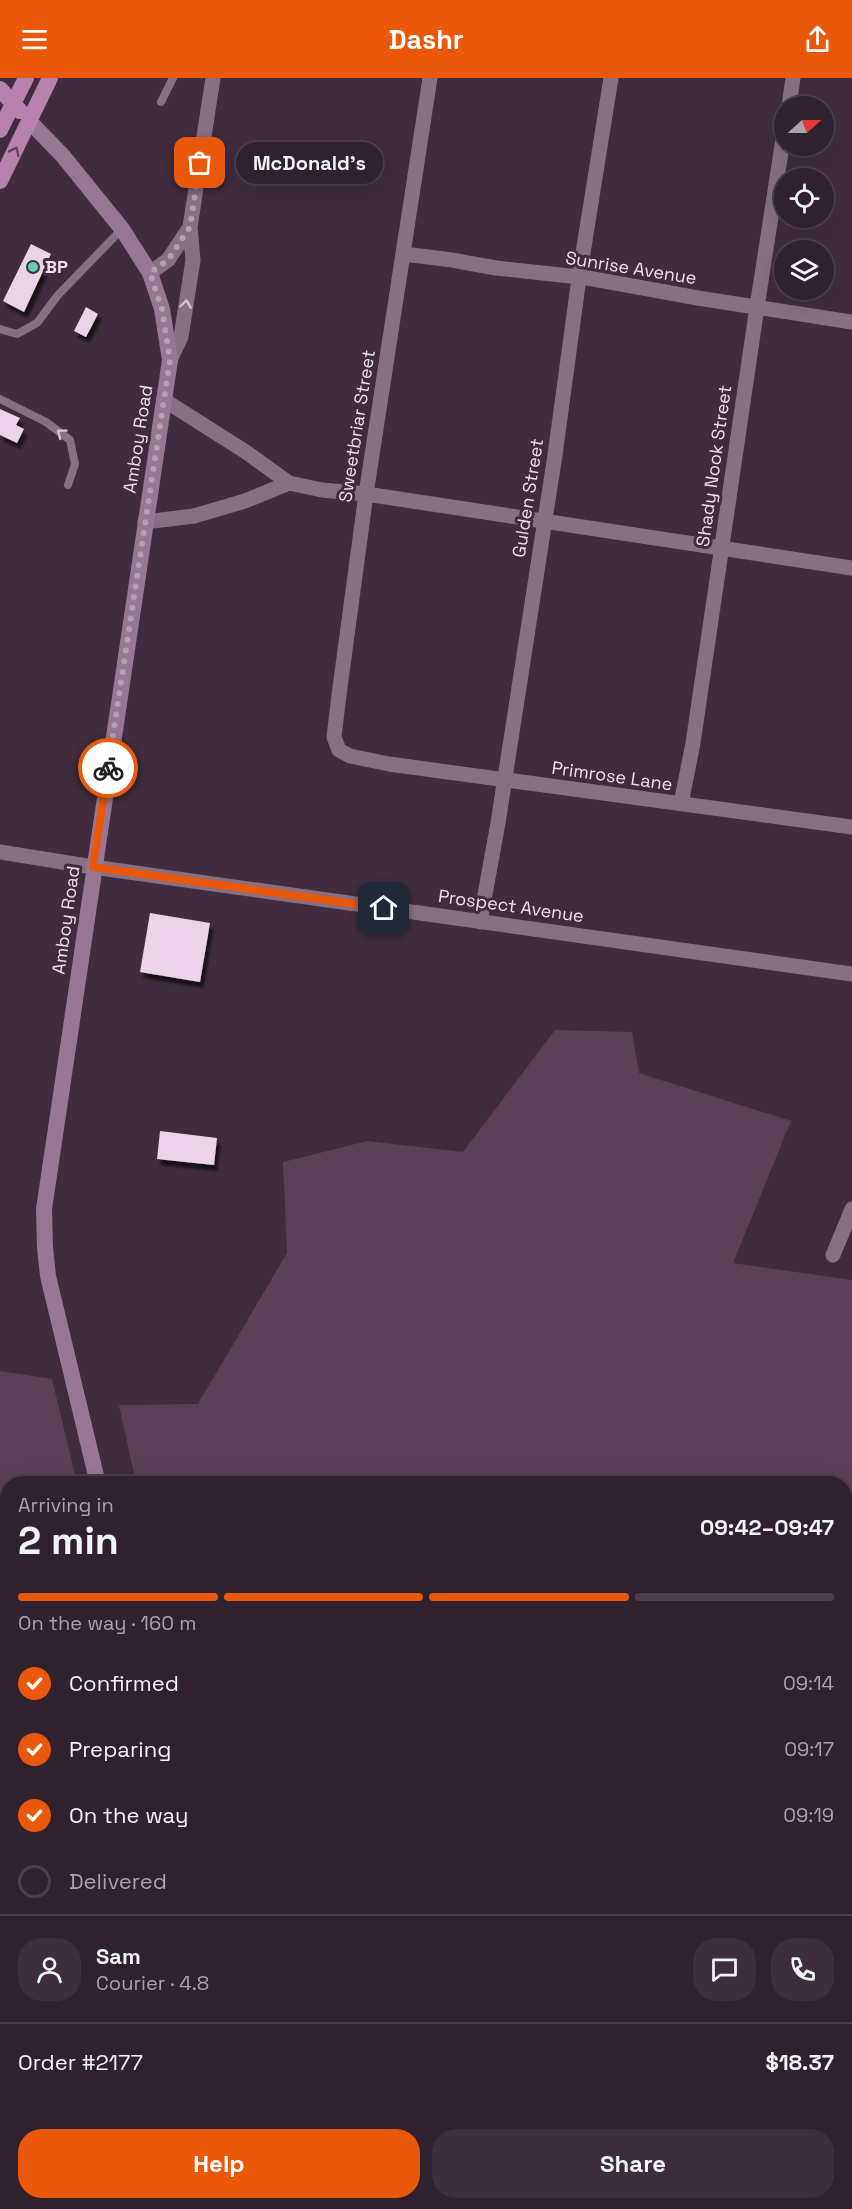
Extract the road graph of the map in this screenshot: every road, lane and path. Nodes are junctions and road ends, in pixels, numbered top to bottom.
1 (26, 78) edge
2 (50, 78) edge
3 (173, 78) edge
4 (213, 78) edge
5 (430, 78) edge
6 (611, 78) edge
7 (793, 78) edge
8 (0, 89) edge
9 (790, 96) edge
10 (161, 102) dead end
11 (13, 103) junction
12 (29, 121) junction
13 (0, 130) edge
14 (780, 156) edge
15 (0, 181) edge
16 (190, 227) junction
17 (122, 230) junction
18 (404, 254) junction
19 (150, 273) junction
20 (579, 278) junction
21 (757, 307) junction
22 (852, 322) edge
23 (0, 328) edge
24 (170, 360) junction
25 (0, 399) edge
26 (164, 400) junction
27 (289, 483) junction
28 (68, 485) dead end
29 (366, 494) junction
30 (544, 521) junction
31 (145, 522) junction
32 (722, 549) junction
33 (852, 568) edge
34 (367, 760) joint
35 (504, 781) junction
36 (681, 804) junction
37 (852, 827) edge
38 (0, 852) edge
39 (93, 867) junction
40 (480, 922) junction
41 (852, 974) edge
42 (852, 1209) edge
43 (833, 1255) dead end
44 (96, 1476) edge

1 - 11 highway
2 - 12 highway
3 - 10 lane
4 - 16 street, Amboy Road
5 - 18 street, Sweetbriar Street
6 - 20 street, Gulden Street
7 - 9 street
8 - 11 highway
11 - 12 highway
11 - 13 highway
15 -> 12 highway
12 - 17 main road, Amboy Road
14 - 21 street, Shady Nook Street
16 - 19 street, Amboy Road
24 -> 16 street, Amboy Road
17 - 19 main road, Amboy Road
17 - 23 lane
18 - 20 street, Sunrise Avenue
18 - 29 street, Sweetbriar Street
19 - 24 main road, Amboy Road
20 - 21 street, Sunrise Avenue
20 - 30 street, Gulden Street
21 - 22 street, Sunrise Avenue
21 - 32 street, Shady Nook Street
24 - 26 main road, Amboy Road
28 -> 25 lane
26 - 27 street
26 - 31 main road, Amboy Road
27 - 29 street
27 - 31 street
29 - 30 street
29 - 34 street, Sweetbriar Street
30 - 32 street
30 - 35 street, Gulden Street
31 - 39 main road, Amboy Road
32 - 33 street
32 - 36 street, Shady Nook Street
34 - 35 street, Primrose Lane
35 - 36 street, Primrose Lane
35 - 40 street, Gulden Street
36 - 37 street, Primrose Lane
38 - 39 street, Prospect Avenue
39 - 40 street, Prospect Avenue
39 - 44 main road, Amboy Road
40 - 41 street, Prospect Avenue
42 - 43 street

